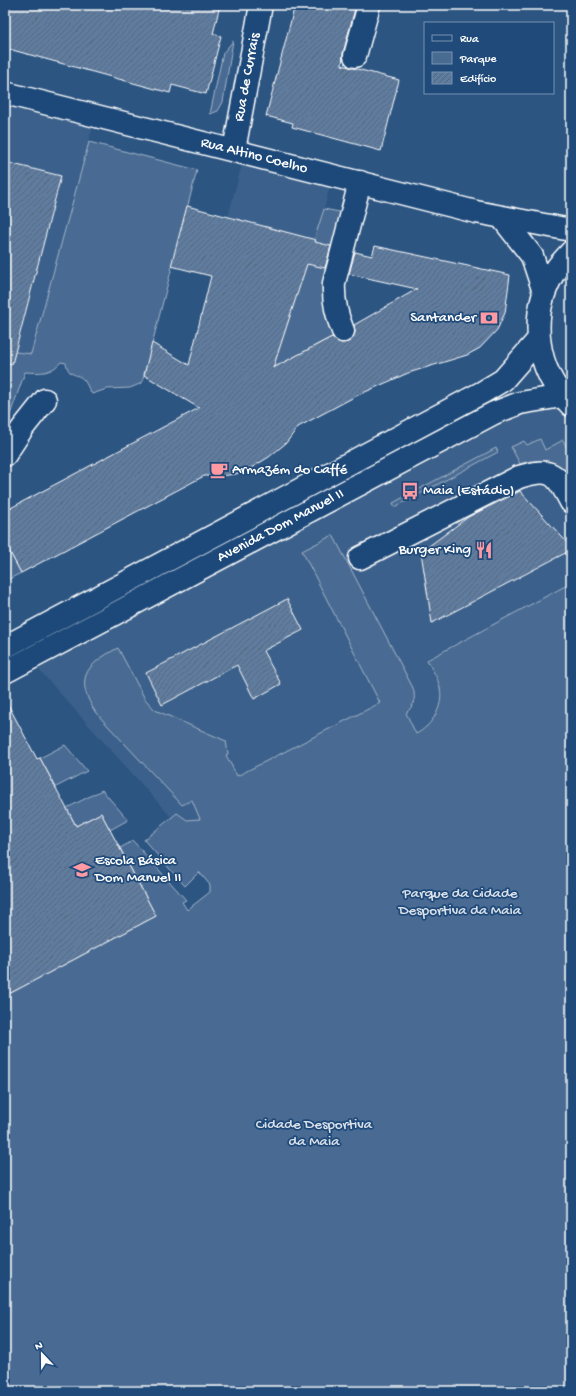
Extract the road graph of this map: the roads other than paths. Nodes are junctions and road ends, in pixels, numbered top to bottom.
1 (262, 5) edge
2 (368, 5) edge
3 (355, 56) dead end
4 (5, 93) edge
5 (234, 150) junction
6 (360, 182) junction
7 (503, 218) junction
8 (571, 230) edge
9 (571, 252) edge
10 (544, 292) junction
11 (343, 331) dead end
12 (538, 340) junction
13 (45, 400) dead end
14 (566, 400) edge
15 (5, 455) edge
16 (571, 502) edge
17 (360, 558) dead end
18 (5, 647) edge
19 (16, 661) edge
20 (5, 672) edge

1 - 5 main road, Rua de Currais
2 - 3 main road
4 - 5 main road, Rua Altino Coelho
5 - 6 main road, Rua Altino Coelho
6 - 7 main road, Rua Altino Coelho
6 - 11 main road
7 - 8 main road, Rua Altino Coelho
7 - 10 main road
9 - 10 main road
10 - 12 main road
12 - 14 main road
12 - 18 main road, Avenida Dom Manuel II
13 - 15 main road
14 - 19 main road, Avenida Dom Manuel II
16 - 17 main road
19 - 20 main road, Avenida Dom Manuel II

